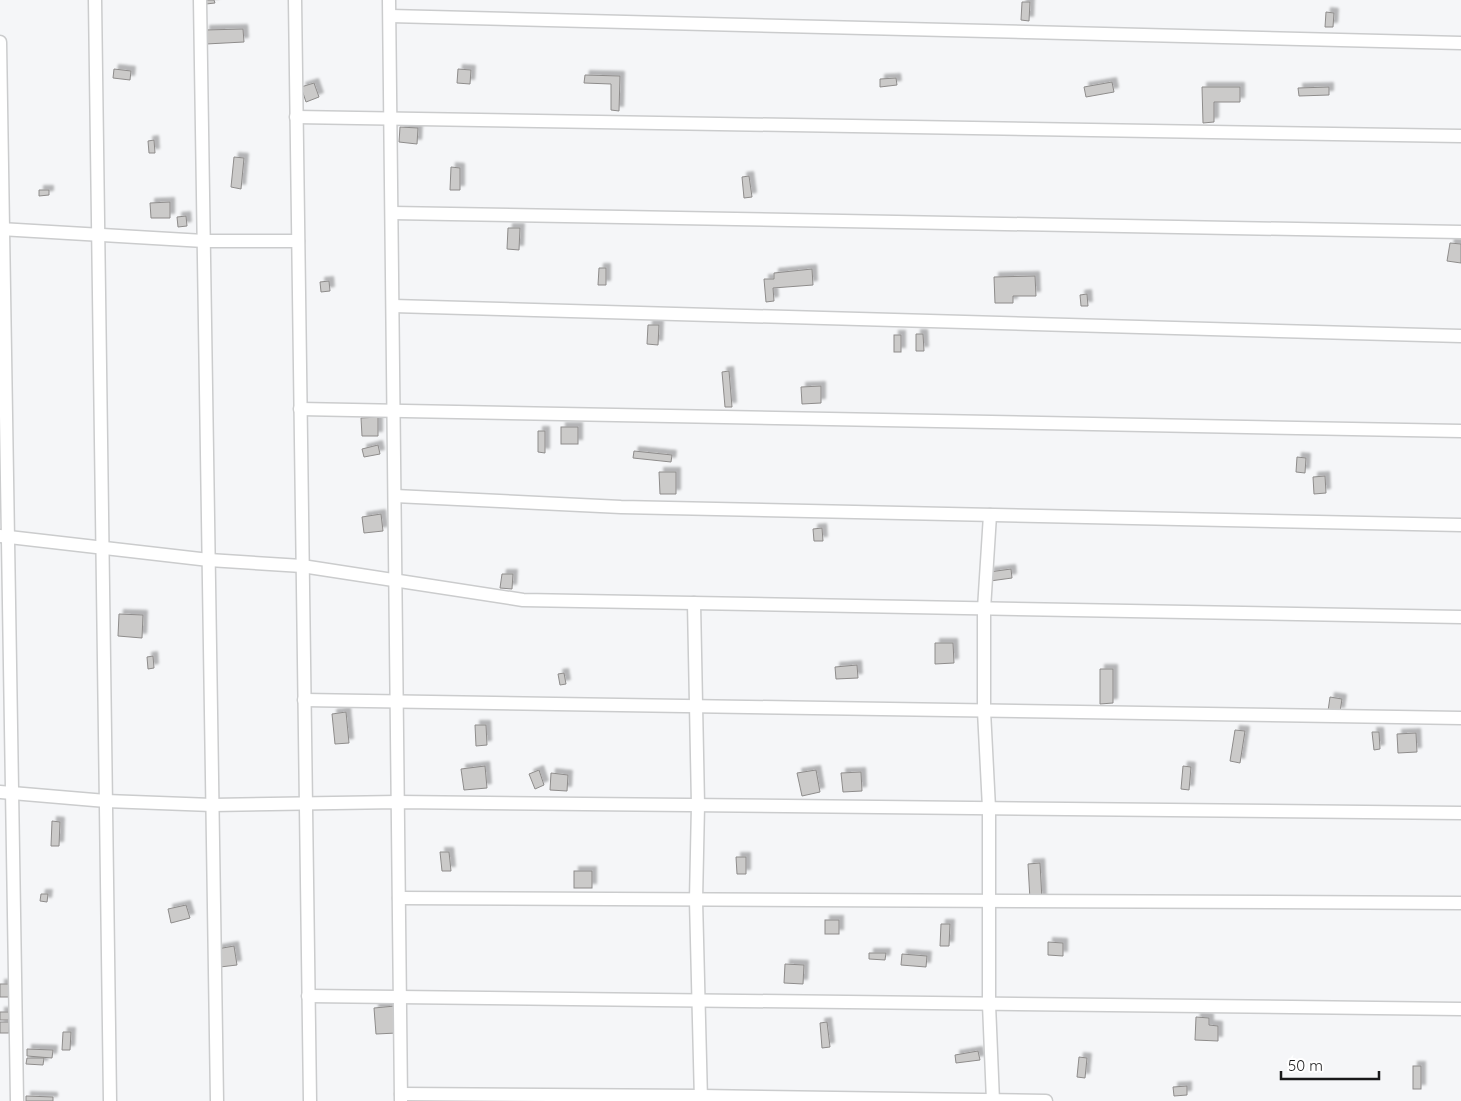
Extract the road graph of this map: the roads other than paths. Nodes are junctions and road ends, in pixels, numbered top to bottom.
1 (95, 0) edge
2 (200, 0) edge
3 (295, 0) edge
4 (389, 0) edge
5 (390, 16) junction
6 (0, 42) edge
7 (1461, 43) edge
8 (296, 117) junction
9 (390, 118) junction
10 (1461, 136) edge
11 (392, 213) junction
12 (2, 229) edge
13 (1461, 232) edge
14 (98, 235) junction
15 (204, 241) junction
16 (298, 241) junction
17 (393, 306) junction
18 (1461, 336) edge
19 (300, 409) junction
20 (394, 411) junction
21 (1461, 431) edge
22 (395, 496) junction
23 (990, 515) junction
24 (1461, 525) edge
25 (4, 537) edge
26 (102, 548) junction
27 (208, 560) junction
28 (302, 566) junction
29 (396, 580) junction
30 (694, 603) junction
31 (984, 608) junction
32 (1461, 617) edge
33 (304, 700) junction
34 (397, 702) junction
35 (696, 706) junction
36 (984, 711) junction
37 (1461, 718) edge
38 (6, 793) edge
39 (106, 801) junction
40 (398, 802) junction
41 (306, 804) junction
42 (212, 805) junction
43 (698, 805) junction
44 (990, 808) junction
45 (1461, 813) edge
46 (399, 898) junction
47 (696, 900) junction
48 (990, 901) junction
49 (1461, 903) edge
50 (308, 996) junction
51 (400, 997) junction
52 (698, 1000) junction
53 (989, 1004) junction
54 (1461, 1009) edge
55 (401, 1098) edge
56 (701, 1098) edge
57 (17, 1101) edge
58 (110, 1101) edge
59 (217, 1101) edge
60 (310, 1101) edge
61 (992, 1101) edge
62 (1046, 1101) edge

1 - 14 street
2 - 15 street
3 - 8 street
4 - 5 street
5 - 7 street
5 - 9 street
6 - 12 street
8 - 9 street
8 - 16 street
9 - 10 street
9 - 11 street
11 - 13 street
11 - 17 street
12 - 14 street
12 - 25 street
14 - 15 street
14 - 26 street
15 - 16 street
15 - 27 street
16 - 19 street
17 - 18 street
17 - 20 street
19 - 20 street
19 - 28 street
20 - 21 street
20 - 22 street
22 - 23 street
22 - 29 street
23 - 24 street
23 - 31 street
25 - 26 street
25 - 38 street
26 - 27 street
26 - 39 street
27 - 28 street
27 - 42 street
28 - 29 street
28 - 33 street
29 - 30 street
29 - 34 street
30 - 31 street
30 - 35 street
31 - 32 street
31 - 36 street
33 - 34 street
33 - 41 street
34 - 35 street
34 - 40 street
35 - 36 street
35 - 43 street
36 - 37 street
36 - 44 street
38 - 39 street
38 - 57 street
39 - 42 street
39 - 58 street
40 - 41 street
40 - 43 street
40 - 46 street
41 - 42 street
41 - 50 street
42 - 59 street
43 - 44 street
43 - 47 street
44 - 45 street
44 - 48 street
46 - 47 street
46 - 51 street
47 - 48 street
47 - 52 street
48 - 49 street
48 - 53 street
50 - 51 street
50 - 60 street
51 - 52 street
51 - 55 street
52 - 53 street
52 - 56 street
53 - 54 street
53 - 61 street
55 - 56 street
56 - 61 street
61 - 62 street

